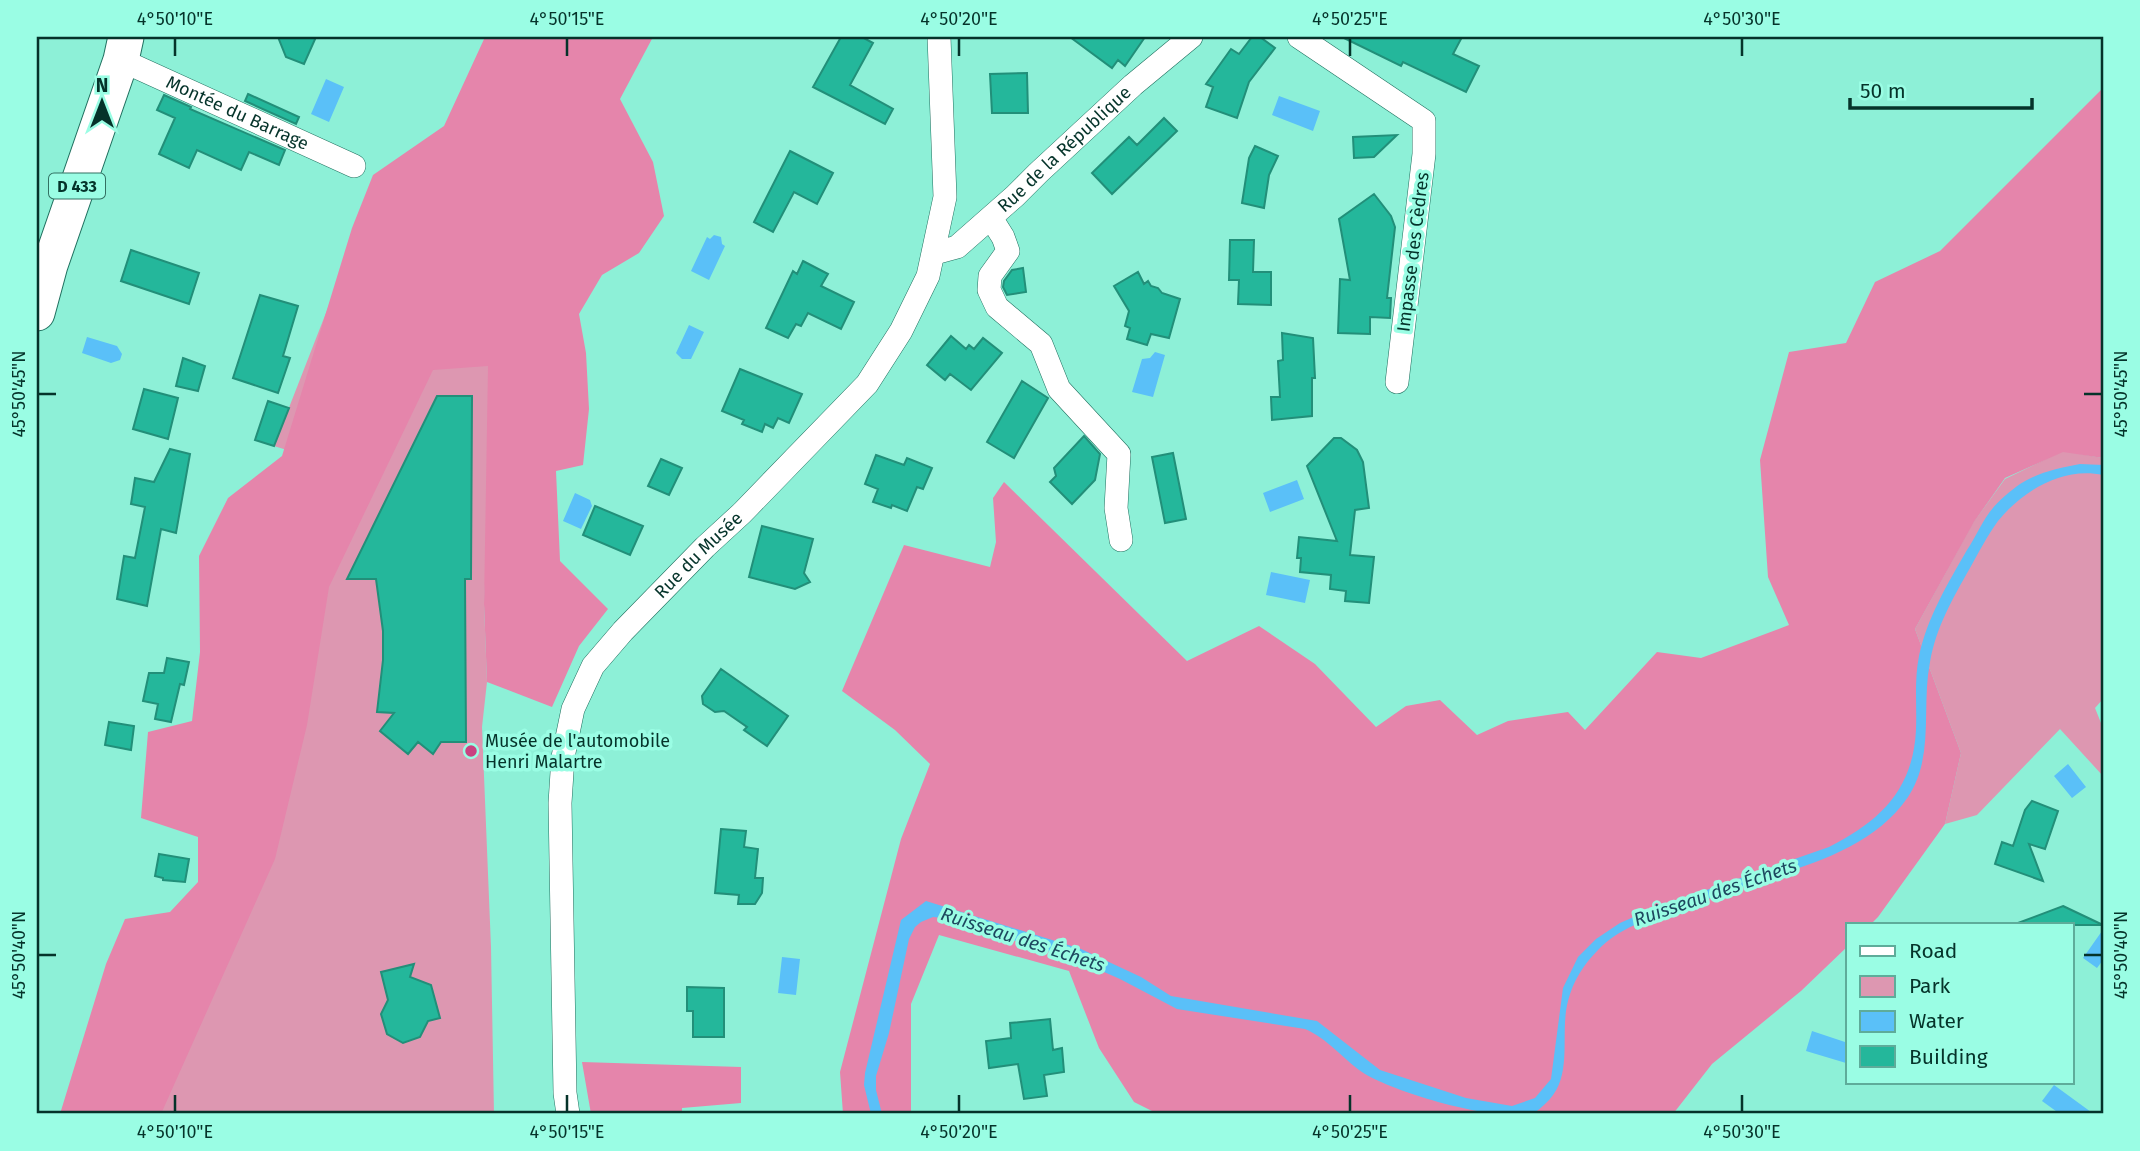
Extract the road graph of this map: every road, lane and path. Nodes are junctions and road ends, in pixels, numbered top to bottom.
1 (939, 37) edge
2 (1191, 37) edge
3 (1299, 37) edge
4 (126, 44) edge
5 (354, 166) dead end
6 (991, 218) junction
7 (935, 253) junction
8 (37, 313) edge
9 (1397, 382) dead end
10 (1121, 540) dead end
11 (568, 1114) edge

1 - 7 street, Rue du Musée
2 - 6 street, Rue de la République
3 - 9 street, Impasse des Cèdres
4 - 5 street, Montée du Barrage
4 - 8 main road, D 433
6 - 7 street, Rue de la République
6 - 10 street
7 - 11 street, Rue du Musée

